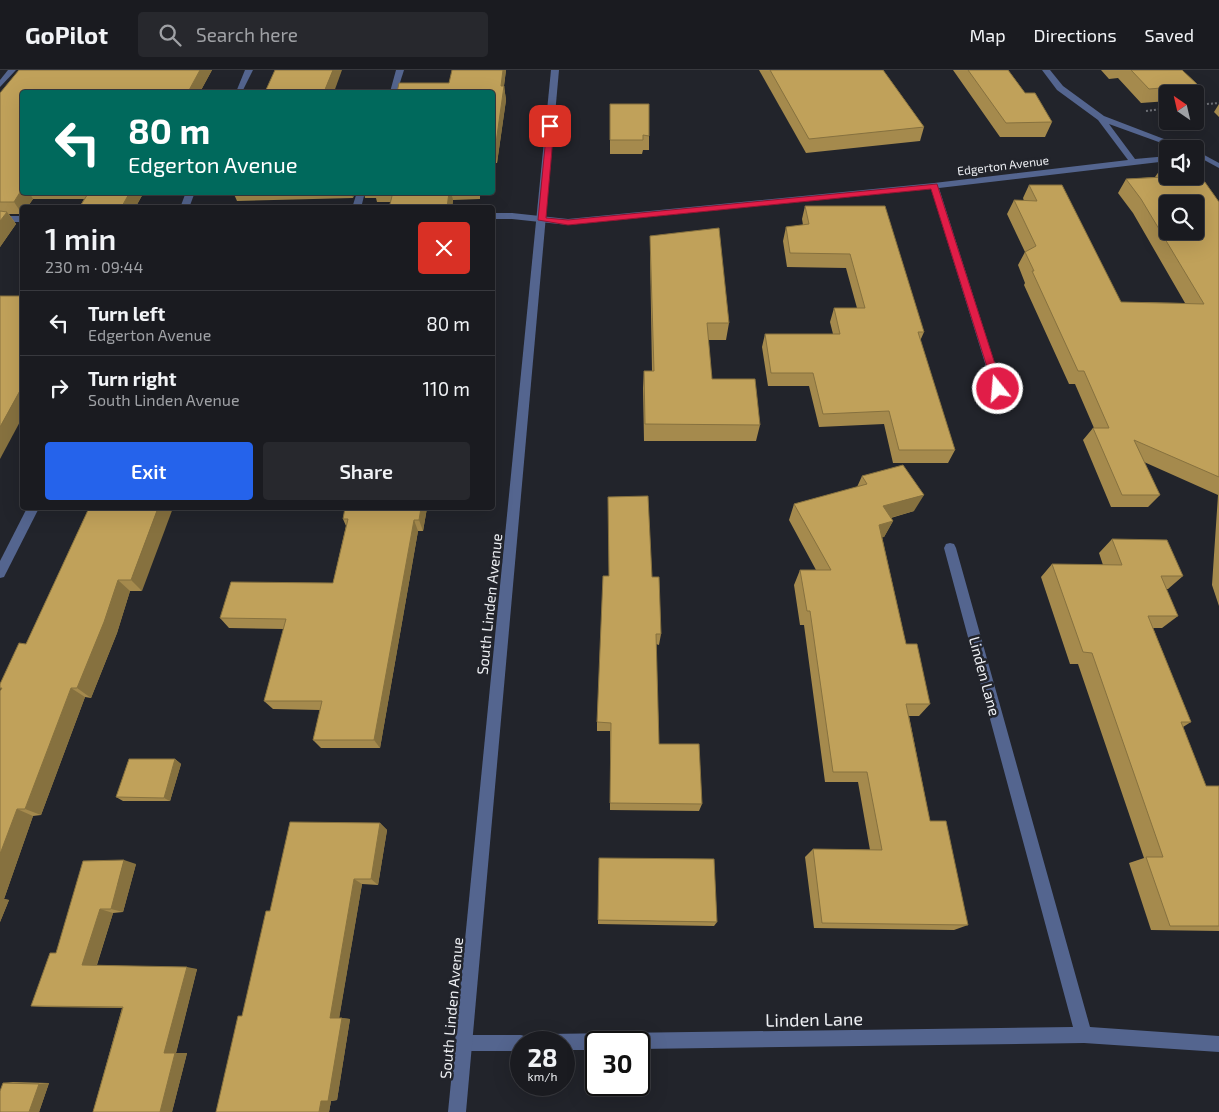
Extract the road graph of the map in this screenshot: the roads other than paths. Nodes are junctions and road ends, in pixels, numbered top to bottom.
1 (249, 70) edge
2 (400, 70) edge
3 (556, 70) edge
4 (1046, 70) edge
5 (15, 71) edge
6 (0, 85) edge
7 (240, 90) edge
8 (394, 90) edge
9 (1100, 118) junction
10 (1161, 140) edge
11 (1204, 158) edge
12 (1159, 159) edge
13 (1133, 162) junction
14 (1219, 166) edge
15 (934, 186) junction
16 (495, 216) edge
17 (0, 219) edge
18 (20, 219) edge
19 (542, 220) junction
20 (998, 389) dead end
21 (32, 510) edge
22 (950, 548) dead end
23 (0, 573) edge
24 (1084, 1035) junction
25 (575, 1042) edge
26 (464, 1043) junction
27 (510, 1043) edge
28 (1219, 1044) edge
29 (457, 1112) edge

1 - 7 street
2 - 8 street
3 - 19 street, South Linden Avenue
4 - 9 street
5 - 6 street
9 - 10 street
9 - 13 street
11 - 14 street
12 - 13 street, Edgerton Avenue
13 - 15 street, Edgerton Avenue
15 - 19 street, Edgerton Avenue
15 - 20 street
16 - 19 street, Edgerton Avenue
17 - 18 street
19 - 26 street, South Linden Avenue
21 - 23 street
22 - 24 street, Linden Lane
24 - 25 street, Linden Lane
24 - 28 street, Linden Lane
26 - 27 street
26 - 29 street, South Linden Avenue

